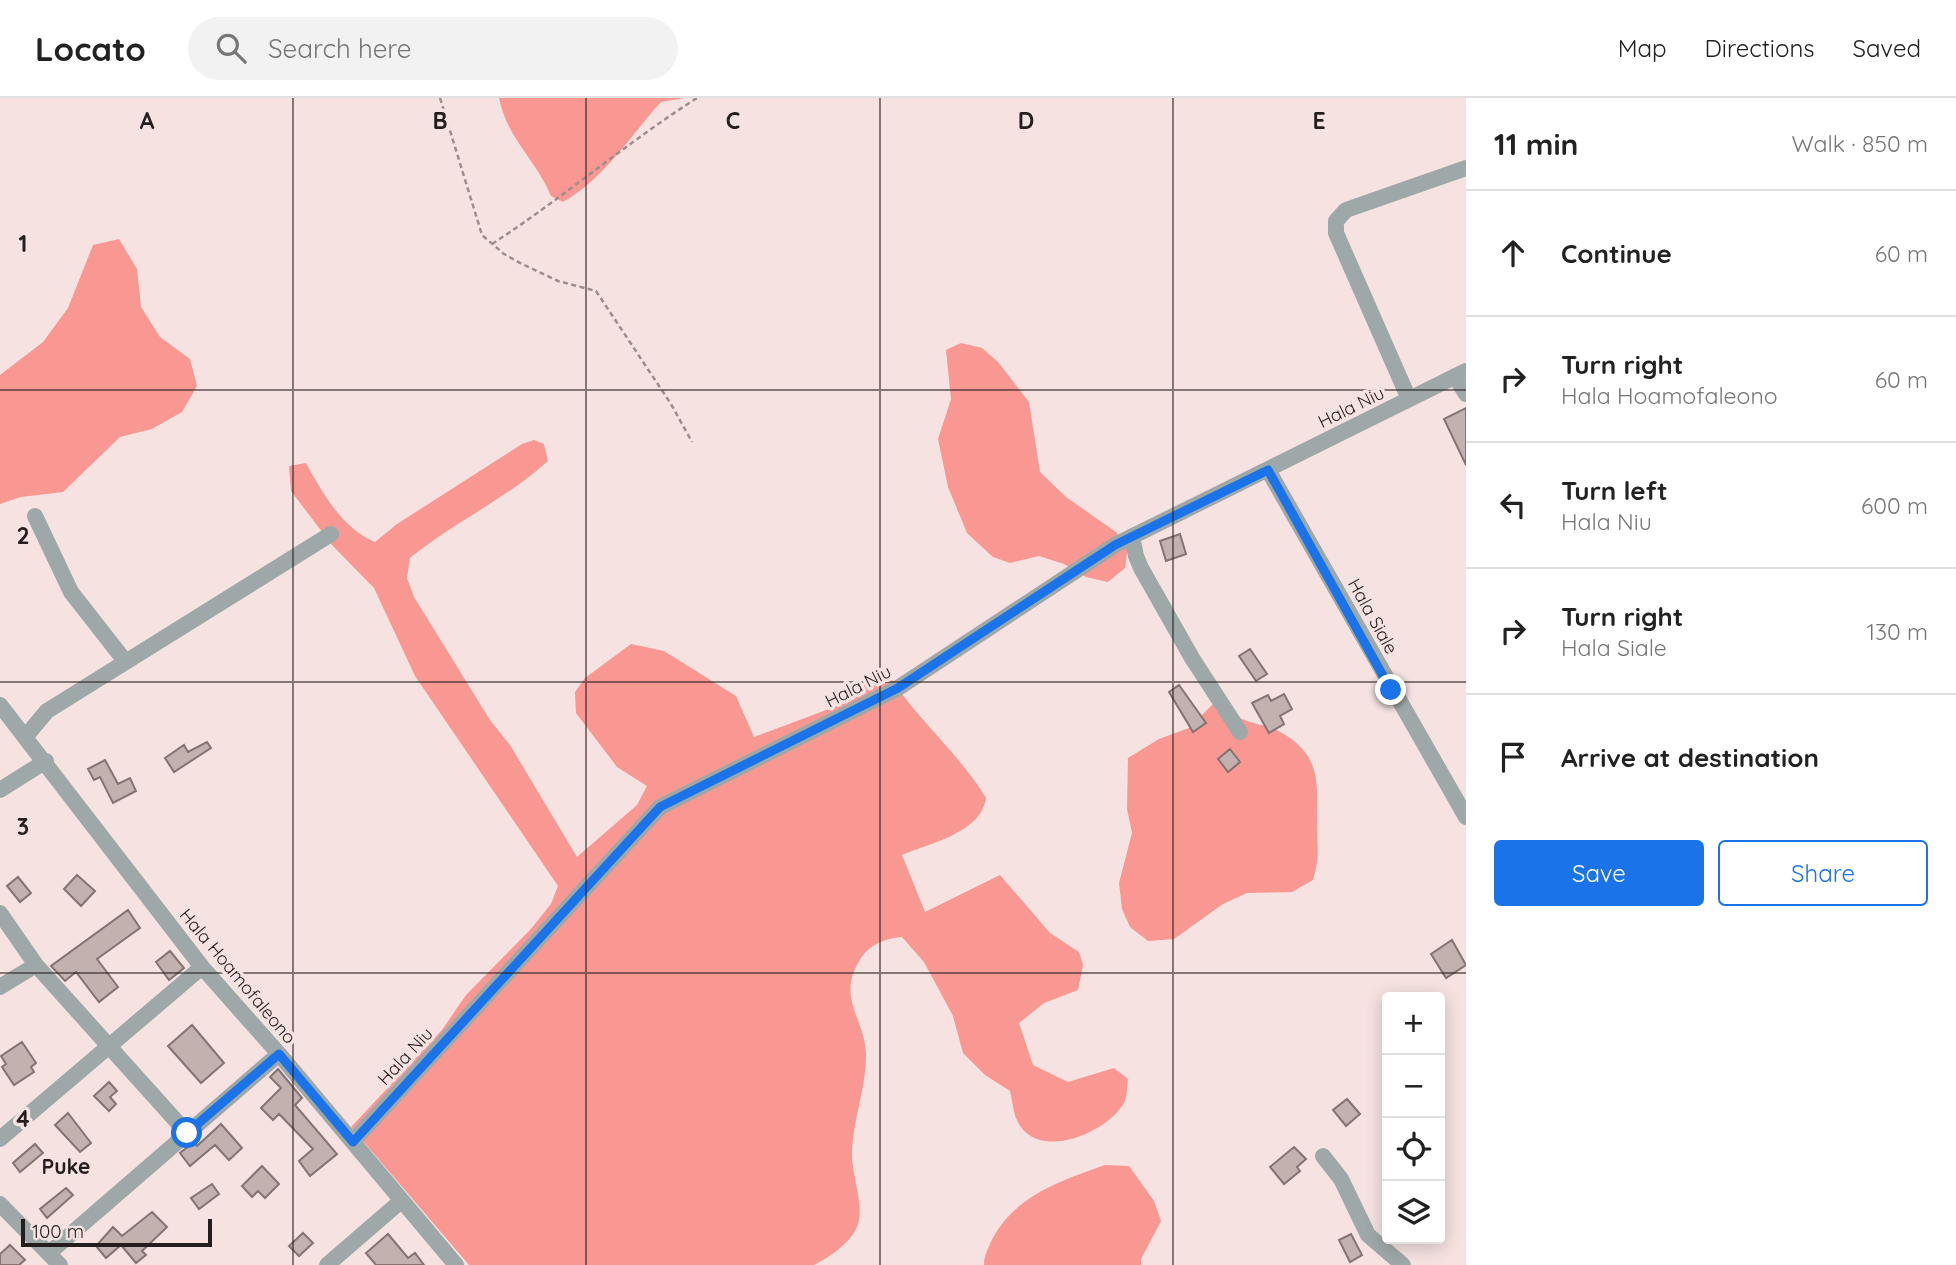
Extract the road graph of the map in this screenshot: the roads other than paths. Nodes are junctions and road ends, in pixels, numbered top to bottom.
1 (1466, 168) edge
2 (1461, 374) edge
3 (1466, 394) edge
4 (1409, 400) junction
5 (1268, 470) junction
6 (35, 516) dead end
7 (331, 534) dead end
8 (1132, 536) junction
9 (125, 661) junction
10 (0, 705) edge
11 (1240, 732) dead end
12 (26, 736) junction
13 (47, 761) junction
14 (0, 790) edge
15 (1466, 817) edge
16 (0, 913) edge
17 (36, 965) junction
18 (202, 967) junction
19 (0, 987) edge
20 (110, 1048) junction
21 (279, 1054) junction
22 (187, 1133) junction
23 (0, 1139) edge
24 (353, 1142) junction
25 (1323, 1156) dead end
26 (401, 1201) junction
27 (0, 1204) edge
28 (55, 1259) edge
29 (327, 1265) edge
30 (456, 1265) edge
31 (1403, 1265) edge

1 - 4 street
2 - 3 street
2 - 4 street, Hala Niu
4 - 5 street, Hala Niu
5 - 8 street, Hala Niu
5 - 15 street, Hala Siale
6 - 9 street
7 - 9 street
8 - 11 street
8 - 24 street, Hala Niu
9 - 12 street
10 - 12 street, Hala Hoamofaleono
12 - 13 street, Hala Hoamofaleono
13 - 14 street
13 - 18 street, Hala Hoamofaleono
16 - 17 street
17 - 19 street
17 - 20 street
18 - 20 street
18 - 21 street, Hala Hoamofaleono
20 - 22 street
20 - 23 street
21 - 22 street
21 - 24 street, Hala Hoamofaleono
22 - 28 street
24 - 26 street, Hala Hoamofaleono
25 - 31 street
26 - 29 street
26 - 30 street, Hala Hoamofaleono
27 - 28 street

